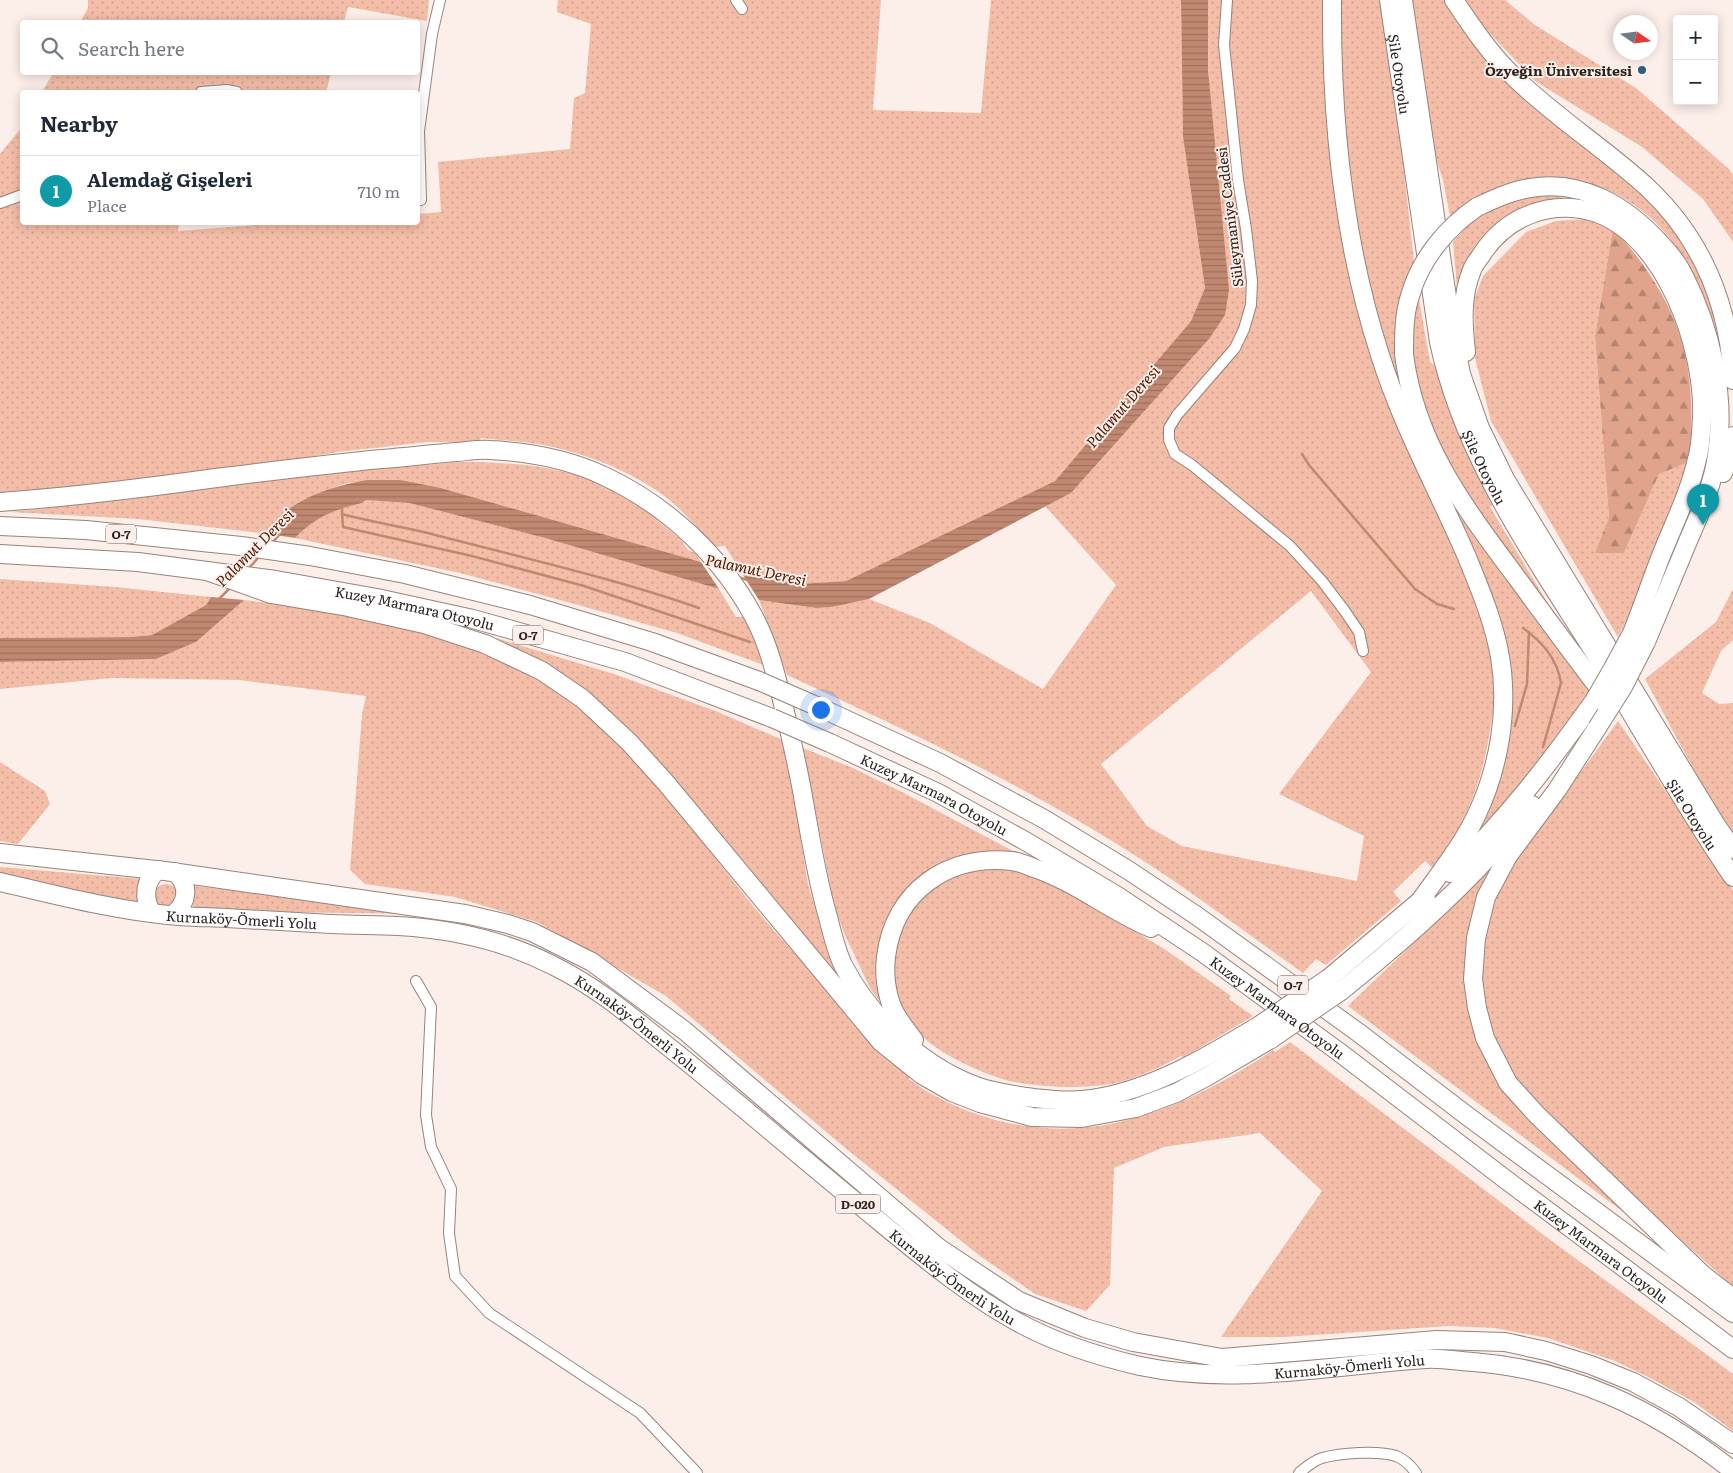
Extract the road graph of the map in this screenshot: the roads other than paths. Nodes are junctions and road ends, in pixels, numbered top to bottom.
1 (440, 0) edge
2 (736, 0) edge
3 (744, 0) edge
4 (1226, 0) edge
5 (1332, 0) edge
6 (1389, 0) edge
7 (1403, 0) edge
8 (1454, 0) edge
9 (420, 117) edge
10 (420, 177) edge
11 (20, 196) edge
12 (421, 200) dead end
13 (0, 204) edge
14 (1733, 380) edge
15 (1733, 436) edge
16 (1505, 479) junction
17 (0, 502) edge
18 (0, 526) edge
19 (0, 554) edge
20 (274, 587) junction
21 (1639, 637) junction
22 (1363, 651) dead end
23 (1597, 728) junction
24 (1660, 760) junction
25 (1733, 849) edge
26 (0, 854) edge
27 (167, 871) junction
28 (1733, 877) edge
29 (0, 882) edge
30 (1418, 904) junction
31 (152, 913) junction
32 (173, 915) junction
33 (1202, 952) junction
34 (416, 981) dead end
35 (1335, 984) junction
36 (960, 1079) junction
37 (1733, 1298) edge
38 (1733, 1314) edge
39 (1733, 1349) edge
40 (1733, 1444) edge
41 (1733, 1471) edge
42 (698, 1473) edge
43 (1299, 1473) edge
44 (1416, 1473) edge

1 - 9 street
2 - 3 street
4 - 22 street, Süleymaniye Caddesi
5 - 30 highway
6 - 24 highway, Şile Otoyolu
7 - 16 highway, Şile Otoyolu
8 - 14 highway
10 - 12 street
11 - 13 street
15 - 21 highway
16 - 21 highway
16 - 25 highway, Şile Otoyolu
17 - 36 highway
18 - 38 highway, Kuzey Marmara Otoyolu / O-7, bridge
19 - 20 highway, Kuzey Marmara Otoyolu / O-7
20 - 33 highway, Kuzey Marmara Otoyolu / O-7, bridge
20 - 35 highway, bridge
21 - 23 highway, bridge
21 - 24 highway, bridge
21 - 30 highway, bridge
23 - 35 highway
23 - 37 highway
24 - 28 highway, Şile Otoyolu
26 - 27 highway, Kurnaköy-Ömerli Yolu / D-020
27 - 31 highway
27 - 32 highway
27 - 40 highway, Kurnaköy-Ömerli Yolu / D-020
29 - 31 highway, Kurnaköy-Ömerli Yolu / D-020
30 - 35 highway
31 - 32 highway, Kurnaköy-Ömerli Yolu / D-020
32 - 41 highway, Kurnaköy-Ömerli Yolu / D-020
33 - 36 highway
33 - 39 highway, Kuzey Marmara Otoyolu / O-7
34 - 42 street
35 - 36 highway, bridge
43 - 44 street

